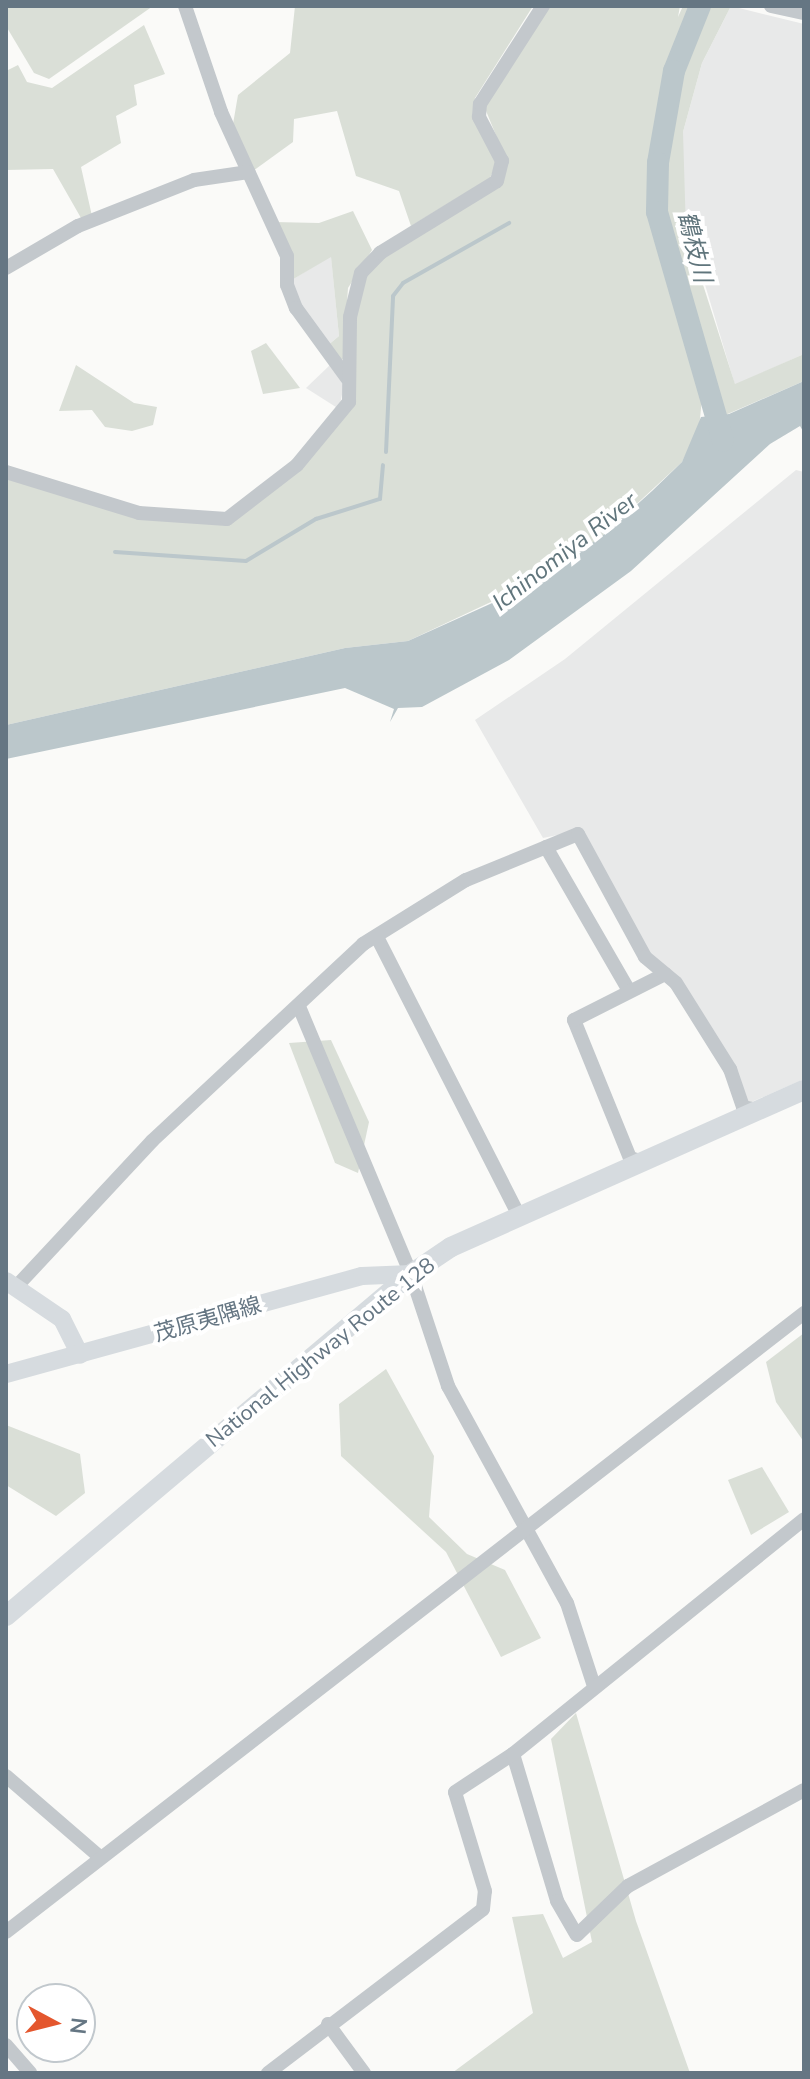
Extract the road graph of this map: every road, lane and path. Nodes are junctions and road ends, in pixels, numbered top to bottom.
1 (185, 6) edge
2 (543, 6) edge
3 (771, 6) edge
4 (804, 13) edge
5 (248, 172) junction
6 (6, 268) edge
7 (347, 378) junction
8 (6, 472) edge
9 (546, 847) junction
10 (377, 937) junction
11 (665, 974) junction
12 (629, 991) junction
13 (300, 1009) junction
14 (804, 1090) edge
15 (759, 1110) junction
16 (641, 1161) junction
17 (518, 1214) junction
18 (411, 1274) junction
19 (10, 1285) edge
20 (804, 1313) edge
21 (80, 1355) junction
22 (6, 1374) edge
23 (804, 1519) edge
24 (523, 1530) junction
25 (6, 1616) edge
26 (594, 1686) junction
27 (513, 1754) junction
28 (6, 1776) edge
29 (804, 1790) edge
30 (100, 1857) junction
31 (6, 1932) edge
32 (328, 2024) junction
33 (6, 2045) edge
34 (30, 2073) edge
35 (268, 2073) edge
36 (364, 2073) edge

1 - 5 street
2 - 7 street
3 - 4 street
5 - 6 street
5 - 7 street
7 - 8 street
9 - 10 street
9 - 11 street
9 - 12 street
10 - 13 street
10 - 17 street
11 - 12 street
11 - 15 street
12 - 16 street
13 - 18 street
13 - 19 street
14 - 15 highway, National Highway Route 128
15 - 16 highway, National Highway Route 128
16 - 17 highway, National Highway Route 128
17 - 18 highway, National Highway Route 128
18 - 21 main road, 茂原夷隅線
18 - 24 street
18 - 25 highway, National Highway Route 128
19 - 21 main road
20 - 24 street
21 - 22 main road, 茂原夷隅線
23 - 26 street
24 - 26 street
24 - 30 street
26 - 27 street
27 - 29 street
27 - 32 street
28 - 30 street
30 - 31 street
32 - 35 street
32 - 36 street
33 - 34 street

